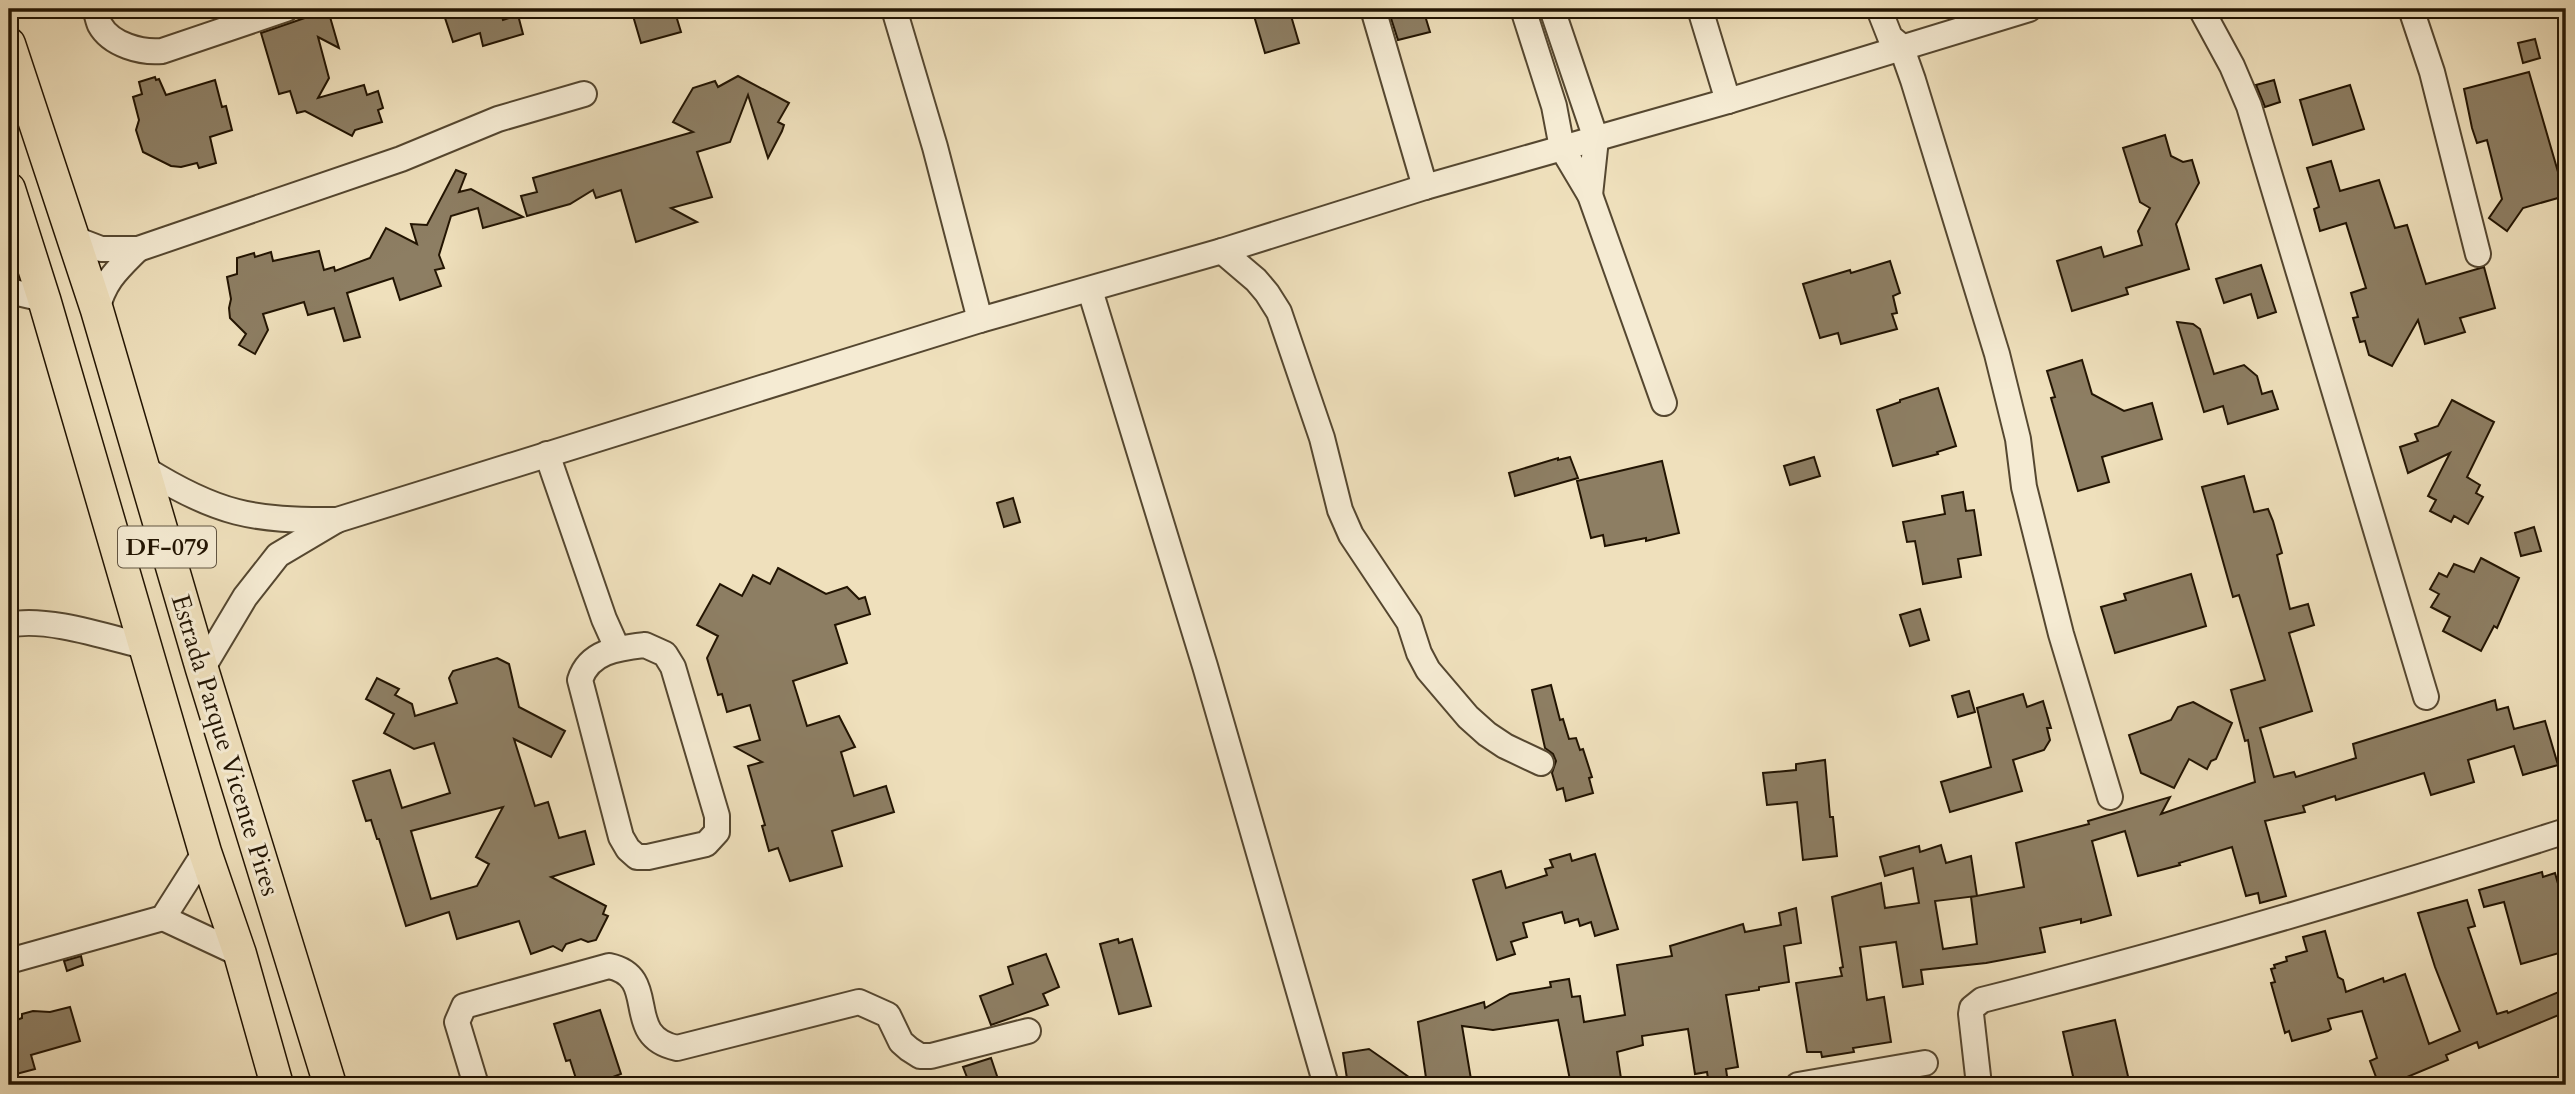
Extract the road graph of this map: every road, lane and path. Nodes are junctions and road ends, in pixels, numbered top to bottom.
1 (95, 9) edge
2 (286, 9) edge
3 (894, 9) edge
4 (1373, 9) edge
5 (1523, 9) edge
6 (1552, 9) edge
7 (1700, 9) edge
8 (1879, 9) edge
9 (2029, 9) edge
10 (2201, 9) edge
11 (2411, 9) edge
12 (9, 44) edge
13 (1900, 46) junction
14 (584, 94) dead end
15 (1728, 101) junction
16 (1596, 139) junction
17 (1562, 148) junction
18 (1425, 187) junction
19 (9, 189) edge
20 (1590, 195) junction
21 (75, 239) junction
22 (138, 249) junction
23 (1222, 251) junction
24 (17, 252) edge
25 (2478, 254) dead end
26 (1090, 290) junction
27 (9, 291) edge
28 (44, 299) junction
29 (97, 310) junction
30 (980, 320) junction
31 (1664, 404) dead end
32 (547, 454) junction
33 (145, 470) junction
34 (338, 520) junction
35 (9, 625) edge
36 (147, 647) junction
37 (617, 648) junction
38 (202, 668) junction
39 (2426, 697) dead end
40 (1541, 763) dead end
41 (2110, 797) dead end
42 (2566, 831) edge
43 (205, 852) junction
44 (163, 918) junction
45 (240, 954) junction
46 (9, 961) edge
47 (1027, 1031) dead end
48 (1926, 1063) dead end
49 (277, 1085) edge
50 (330, 1085) edge
51 (476, 1085) edge
52 (1326, 1085) edge
53 (1798, 1085) edge
54 (1979, 1085) edge

1 - 2 street
3 - 30 street
4 - 18 street
5 - 17 street
6 - 16 street
7 - 15 street
8 - 13 street
9 - 13 street
10 - 39 street
11 - 25 street
12 - 21 main road, Estrada Parque Vicente Pires / DF-079
13 - 15 street
13 - 41 street
14 - 22 street
15 - 16 street
16 - 17 street
16 - 20 street
17 - 18 street
17 - 20 street
18 - 23 street
19 - 24 main road, Estrada Parque Vicente Pires / DF-079
20 - 31 street
21 - 22 street
21 - 29 main road, Estrada Parque Vicente Pires / DF-079
22 - 29 street
23 - 26 street
23 - 40 street
24 - 28 main road, Estrada Parque Vicente Pires / DF-079
26 - 30 street
26 - 52 street
27 - 28 street
28 - 36 main road, Estrada Parque Vicente Pires / DF-079
29 - 33 main road, Estrada Parque Vicente Pires / DF-079
30 - 32 street
32 - 34 street
32 - 37 street
33 - 34 street
33 - 38 main road, Estrada Parque Vicente Pires / DF-079
34 - 38 street
35 - 36 street
36 - 43 main road, Estrada Parque Vicente Pires / DF-079
37 - 37 street
38 - 50 main road, Estrada Parque Vicente Pires / DF-079
42 - 54 street
43 - 44 street
43 - 45 main road, Estrada Parque Vicente Pires / DF-079
44 - 45 street
44 - 46 street
45 - 49 main road, Estrada Parque Vicente Pires / DF-079
47 - 51 street
48 - 53 street

